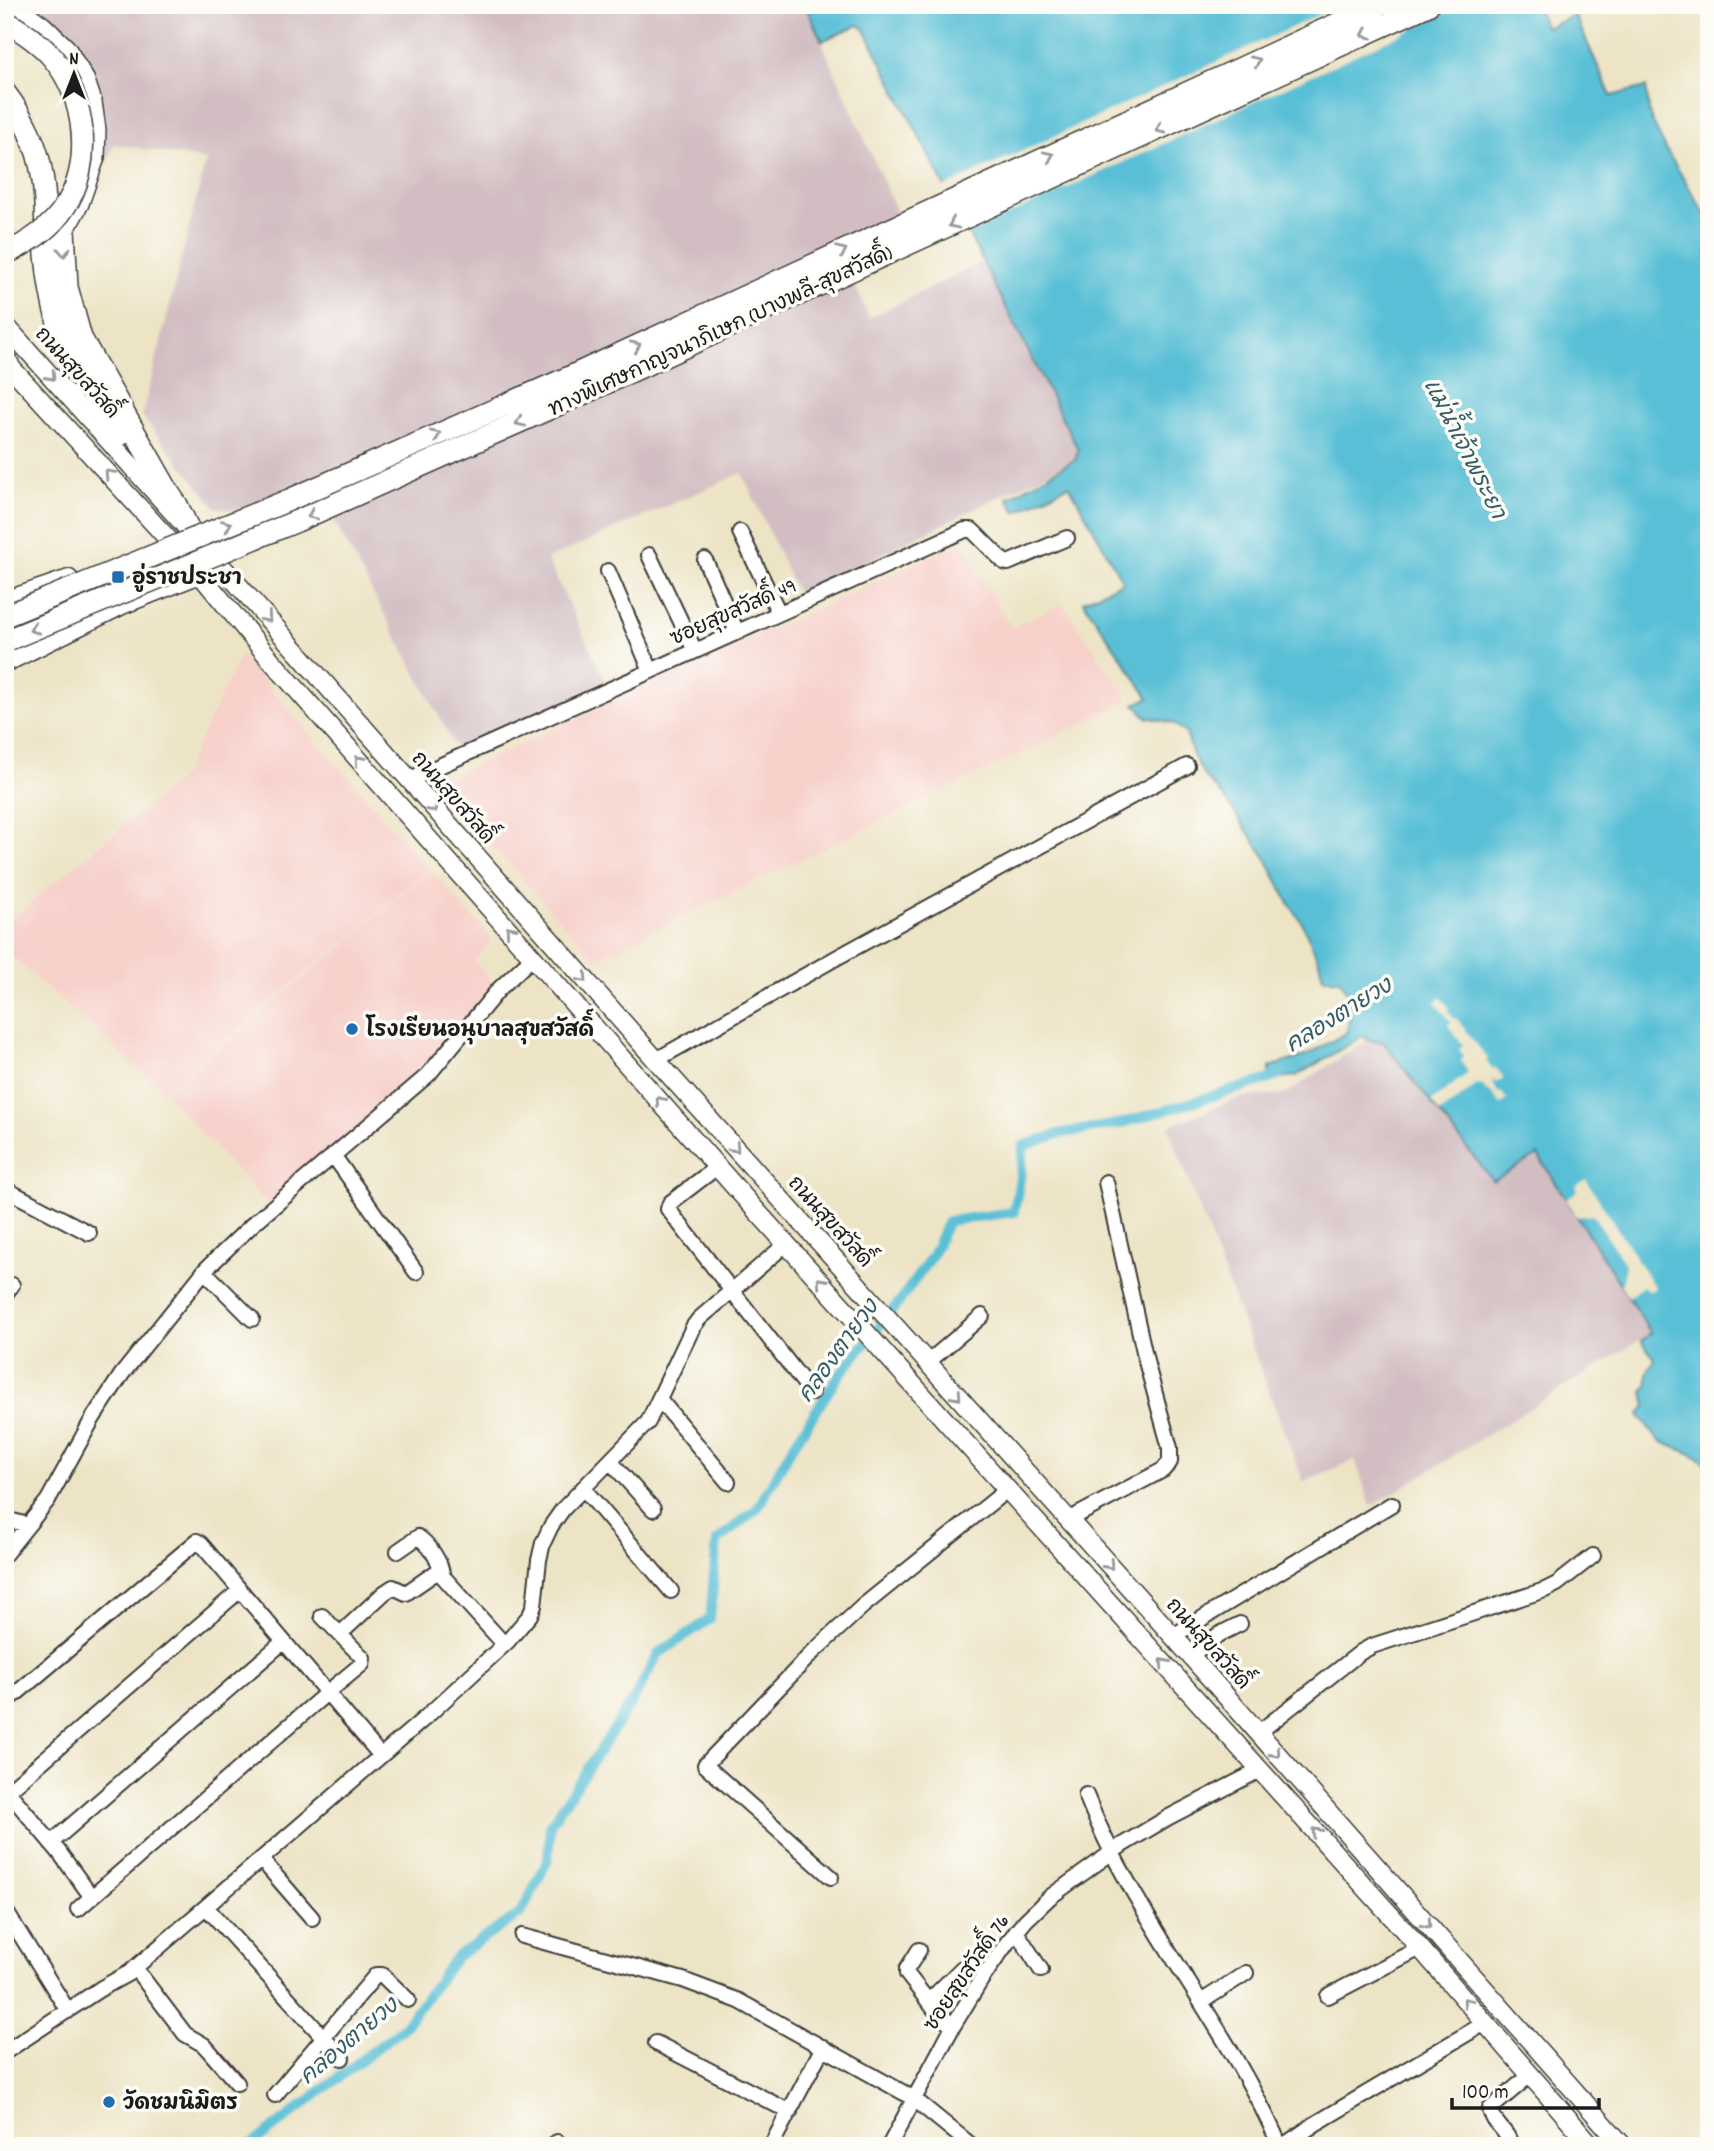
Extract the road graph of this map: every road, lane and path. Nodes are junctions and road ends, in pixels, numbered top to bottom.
1 (7, 5) edge
2 (1378, 5) edge
3 (1428, 5) edge
4 (5, 21) edge
5 (5, 93) edge
6 (5, 254) edge
7 (5, 325) edge
8 (6, 363) edge
9 (168, 491) junction
10 (189, 530) junction
11 (740, 531) dead end
12 (1067, 538) dead end
13 (169, 539) junction
14 (649, 555) dead end
15 (705, 560) dead end
16 (608, 572) dead end
17 (200, 574) junction
18 (5, 601) edge
19 (779, 613) junction
20 (5, 616) edge
21 (737, 632) junction
22 (5, 641) edge
23 (695, 651) junction
24 (5, 663) edge
25 (651, 671) junction
26 (1187, 766) dead end
27 (408, 779) junction
28 (533, 957) junction
29 (656, 1060) junction
30 (333, 1156) junction
31 (717, 1167) junction
32 (1106, 1182) dead end
33 (5, 1189) edge
34 (805, 1227) junction
35 (89, 1233) dead end
36 (786, 1244) junction
37 (204, 1271) junction
38 (416, 1272) dead end
39 (732, 1291) junction
40 (982, 1316) dead end
41 (252, 1319) dead end
42 (928, 1363) junction
43 (812, 1393) dead end
44 (660, 1400) junction
45 (610, 1461) junction
46 (728, 1482) dead end
47 (583, 1488) junction
48 (1008, 1489) junction
49 (1392, 1504) dead end
50 (653, 1509) dead end
51 (5, 1519) edge
52 (1068, 1520) junction
53 (28, 1525) junction
54 (398, 1551) dead end
55 (5, 1554) edge
56 (1593, 1556) dead end
57 (442, 1573) junction
58 (239, 1591) junction
59 (671, 1591) dead end
60 (322, 1616) dead end
61 (1240, 1624) dead end
62 (340, 1634) junction
63 (1172, 1636) junction
64 (283, 1642) junction
65 (505, 1644) junction
66 (1190, 1656) junction
67 (328, 1692) junction
68 (5, 1703) edge
69 (1258, 1732) junction
70 (381, 1756) junction
71 (1260, 1770) junction
72 (7, 1789) edge
73 (1086, 1795) dead end
74 (51, 1843) junction
75 (1112, 1854) junction
76 (261, 1859) junction
77 (831, 1877) dead end
78 (91, 1896) junction
79 (206, 1907) junction
80 (78, 1909) dead end
81 (5, 1910) edge
82 (312, 1918) dead end
83 (1016, 1931) junction
84 (522, 1936) dead end
85 (1420, 1948) junction
86 (919, 1950) dead end
87 (135, 1968) junction
88 (962, 1968) dead end
89 (1041, 1970) dead end
90 (1246, 1973) dead end
91 (1328, 1996) dead end
92 (408, 2000) dead end
93 (929, 2001) junction
94 (1201, 2002) junction
95 (68, 2011) junction
96 (1485, 2023) junction
97 (953, 2026) junction
98 (324, 2038) junction
99 (656, 2043) dead end
100 (823, 2047) junction
101 (5, 2052) edge
102 (342, 2059) dead end
103 (1530, 2075) junction
104 (237, 2083) dead end
105 (275, 2095) dead end
106 (913, 2098) junction
107 (790, 2112) junction
108 (771, 2146) edge
109 (889, 2146) edge
110 (972, 2146) edge
111 (1281, 2146) edge
112 (1511, 2146) edge
113 (1592, 2146) edge
114 (1623, 2146) edge

1 -> 9 highway
20 -> 2 highway, ทางพิเศษกาญจนาภิเษก (บางพลี-สุขสวัสดิ์), bridge
3 -> 22 highway, ทางพิเศษกาญจนาภิเษก (บางพลี-สุขสวัสดิ์), bridge
4 - 6 highway, bridge
5 - 9 highway
7 -> 10 main road, ถนนสุขสวัสดิ์
13 -> 8 main road
9 - 10 highway
10 - 13 main road
10 -> 27 main road, ถนนสุขสวัสดิ์
11 - 19 street
12 - 19 street, ซอยสุขสวัสดิ์ 49
13 - 17 main road
13 - 18 main road
14 - 23 street
15 - 21 street
16 - 25 street
17 - 24 main road
28 -> 17 main road
19 - 21 street, ซอยสุขสวัสดิ์ 49
21 - 23 street, ซอยสุขสวัสดิ์ 49
23 - 25 street, ซอยสุขสวัสดิ์ 49
25 - 27 street, ซอยสุขสวัสดิ์ 49
26 - 29 street
27 -> 29 main road, ถนนสุขสวัสดิ์
28 - 30 street
31 -> 28 main road
29 -> 34 main road, ถนนสุขสวัสดิ์
30 - 37 street
30 - 38 street
31 - 36 main road
31 - 39 street
32 - 52 street
33 - 35 street
34 - 36 main road
34 - 42 main road, ถนนสุขสวัสดิ์
36 - 39 street
48 -> 36 main road
37 - 41 street
37 - 53 street
39 - 43 street
39 - 44 street
40 - 42 street
42 -> 52 main road, ถนนสุขสวัสดิ์
44 - 45 street
44 - 46 street
45 - 47 street
45 - 50 street
47 - 59 street
47 - 65 street
71 -> 48 main road
48 - 77 street
49 - 63 street
51 - 53 street
52 -> 63 main road, ถนนสุขสวัสดิ์
53 - 55 street
54 - 57 street
56 - 69 street
57 - 62 street
57 - 65 street
58 - 64 street
58 - 68 street
58 - 72 street
60 - 62 street
61 - 66 street
62 - 67 street
63 - 66 main road, ถนนสุขสวัสดิ์
64 - 67 street
64 - 74 street
65 - 70 street
66 - 69 main road, ถนนสุขสวัสดิ์
67 - 70 street
67 - 78 street
69 -> 114 main road, ถนนสุขสวัสดิ์
70 - 76 street
71 - 75 street, ซอยสุขสวัสดิ์ 76
85 -> 71 main road
72 - 74 street
73 - 75 street
74 - 78 street
75 - 83 street, ซอยสุขสวัสดิ์ 76
75 - 94 street
76 - 79 street
76 - 82 street
78 - 80 street
79 - 87 street
79 - 98 street
81 - 95 street
83 - 89 street
83 - 97 street, ซอยสุขสวัสดิ์ 76
84 - 100 street
85 - 91 street
96 -> 85 main road
86 - 93 street
87 - 95 street
87 - 104 street
88 - 93 street
90 - 94 street
92 - 98 street
93 - 97 street
94 - 111 street
95 - 101 street
96 - 103 main road
96 - 111 street
97 - 106 street, ซอยสุขสวัสดิ์ 76
98 - 102 street
98 - 105 street
99 - 107 street
100 - 106 street
100 - 107 street
103 - 112 street
103 - 113 main road
106 - 109 street, ซอยสุขสวัสดิ์ 76
106 - 110 street
107 - 108 street

